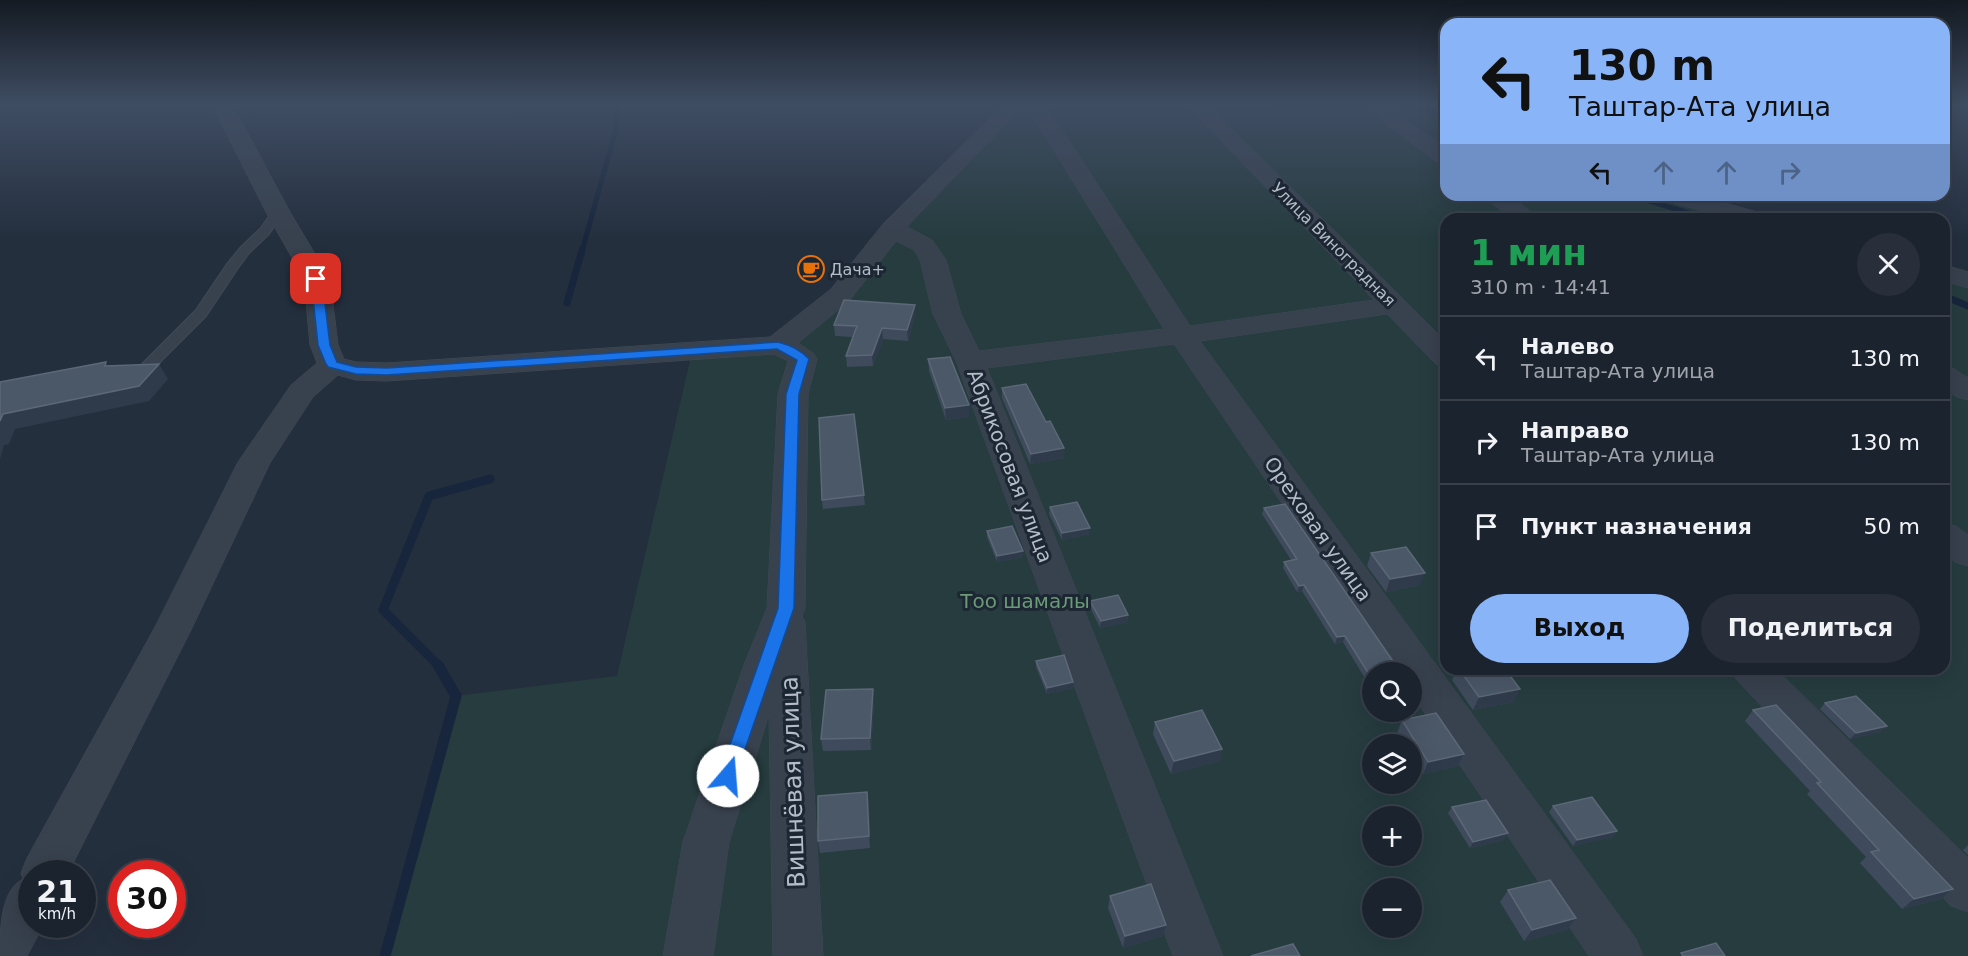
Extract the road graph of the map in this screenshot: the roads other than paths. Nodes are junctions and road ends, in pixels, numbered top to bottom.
1 (249, 149) edge
2 (971, 149) edge
3 (1064, 149) edge
4 (1240, 149) edge
5 (1503, 201) edge
6 (1685, 201) edge
7 (278, 212) junction
8 (1519, 213) edge
9 (1712, 213) edge
10 (892, 229) junction
11 (1950, 275) edge
12 (1968, 280) edge
13 (1394, 305) junction
14 (1182, 335) junction
15 (778, 345) junction
16 (1440, 352) edge
17 (970, 361) junction
18 (332, 364) junction
19 (140, 374) edge
20 (1950, 379) edge
21 (1968, 391) edge
22 (1950, 540) edge
23 (1968, 553) edge
24 (786, 608) junction
25 (1757, 675) edge
26 (51, 860) edge
27 (1968, 890) edge
28 (18, 924) edge
29 (1, 956) edge
30 (688, 956) edge
31 (798, 956) edge
32 (1198, 956) edge
33 (1618, 956) edge

1 - 7 street
2 - 10 street
3 - 14 street, Ореховая улица
4 - 13 street, Улица Виноградная
5 - 8 street
6 - 9 street
7 - 18 street
7 - 19 lane
10 - 15 street
10 - 17 street, Абрикосовая улица
11 - 12 street
13 - 14 street
13 - 16 street, Улица Виноградная
14 - 17 street
14 - 33 street, Ореховая улица
15 - 18 street
15 - 24 street, Вишнёвая улица
17 - 32 street, Абрикосовая улица
18 - 26 street
20 - 21 street
22 - 23 street
24 - 30 street
24 - 31 street, Вишнёвая улица
25 - 27 street
28 - 29 street

